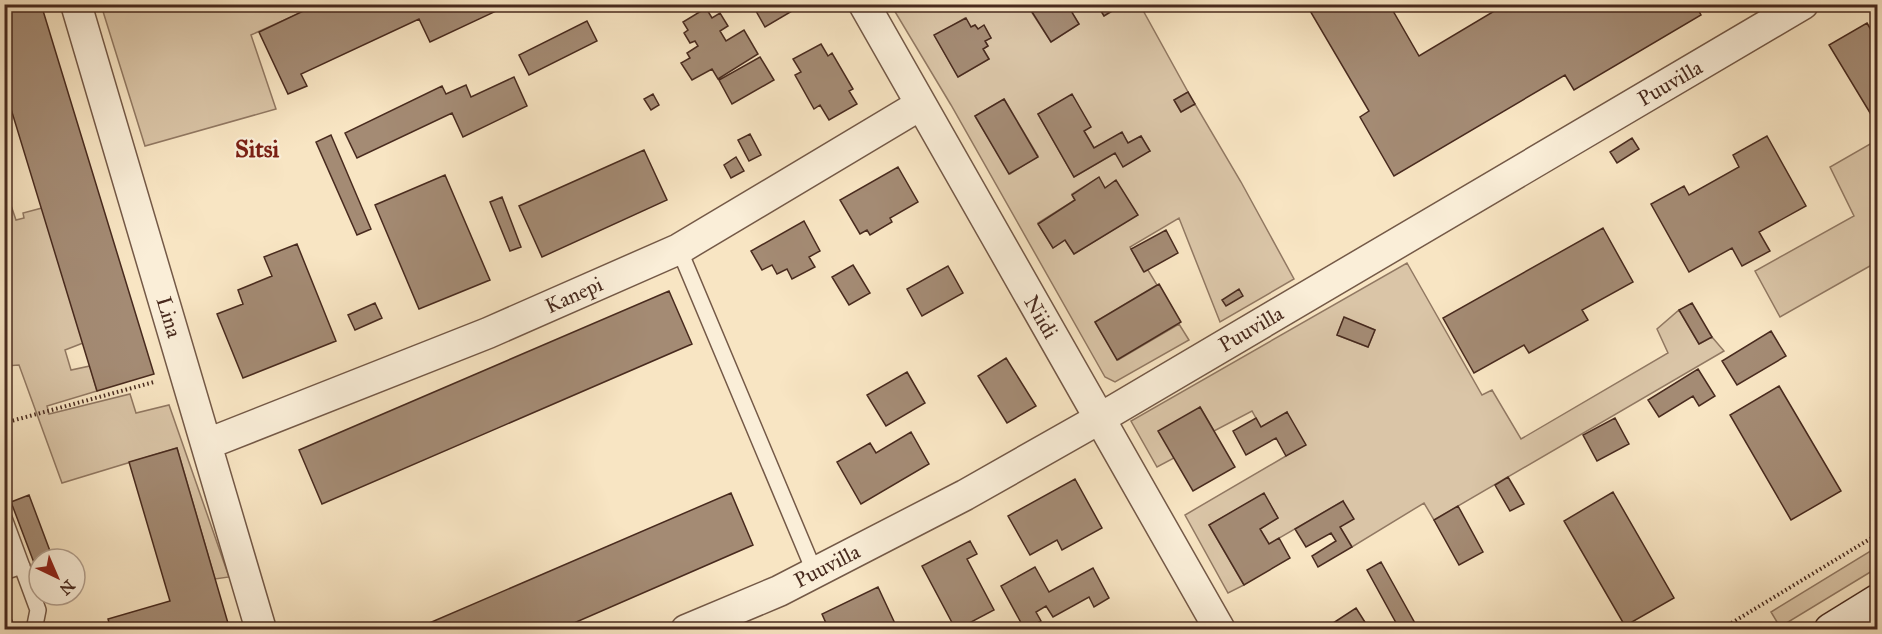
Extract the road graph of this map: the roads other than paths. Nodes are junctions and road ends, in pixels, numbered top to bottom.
1 (76, 4) edge
2 (864, 4) edge
3 (1803, 4) edge
4 (920, 105) junction
5 (679, 249) junction
6 (1099, 419) junction
7 (207, 444) junction
8 (4, 518) edge
9 (22, 566) junction
10 (4, 572) edge
11 (815, 573) junction
12 (1878, 601) edge
13 (34, 630) edge
14 (261, 630) edge
15 (686, 630) edge
16 (1220, 630) edge
17 (1831, 630) edge

1 - 7 street, Lina
2 - 4 street, Niidi
3 - 6 street, Puuvilla
4 - 5 street, Kanepi
4 - 6 street, Niidi
5 - 7 street, Kanepi
5 - 11 lane
6 - 11 street, Puuvilla
6 - 16 street, Niidi
7 - 14 street, Lina
8 - 9 lane
9 - 10 lane
9 - 13 lane
11 - 15 street, Puuvilla
12 - 17 street

